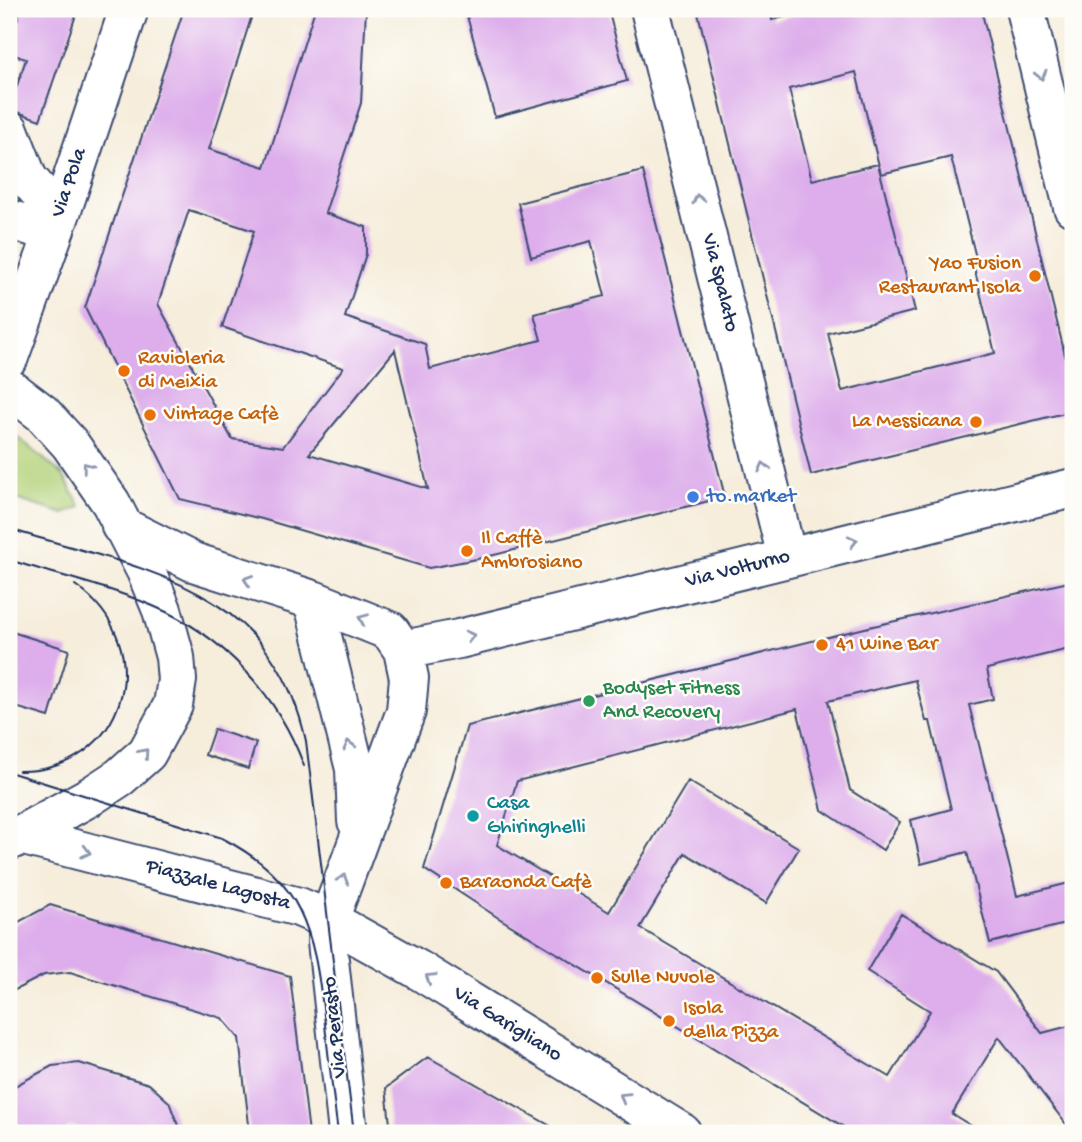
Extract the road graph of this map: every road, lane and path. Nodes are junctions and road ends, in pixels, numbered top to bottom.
1 (129, 9) edge
2 (650, 9) edge
3 (1025, 9) edge
4 (9, 130) edge
5 (1073, 207) edge
6 (58, 218) junction
7 (9, 219) edge
8 (9, 357) edge
9 (9, 388) edge
10 (1073, 488) edge
11 (121, 526) junction
12 (787, 557) junction
13 (313, 600) junction
14 (403, 650) junction
15 (358, 837) junction
16 (15, 838) edge
17 (329, 920) junction
18 (348, 1133) edge
19 (682, 1133) edge

1 - 6 street, Via Pola
12 -> 2 street, Via Spalato
3 -> 5 street
4 - 6 street
6 - 7 street
6 - 8 street, Via Pola
11 -> 9 street, Piazzale Lagosta
12 -> 10 street, Via Volturno
13 -> 11 street
16 -> 11 street, Piazzale Lagosta
14 -> 12 street, Via Volturno
14 -> 13 street
15 -> 13 street
14 - 15 street
17 -> 15 street
16 -> 17 street, Piazzale Lagosta
17 - 18 street, Via Perasto
19 -> 17 street, Via Garigliano

